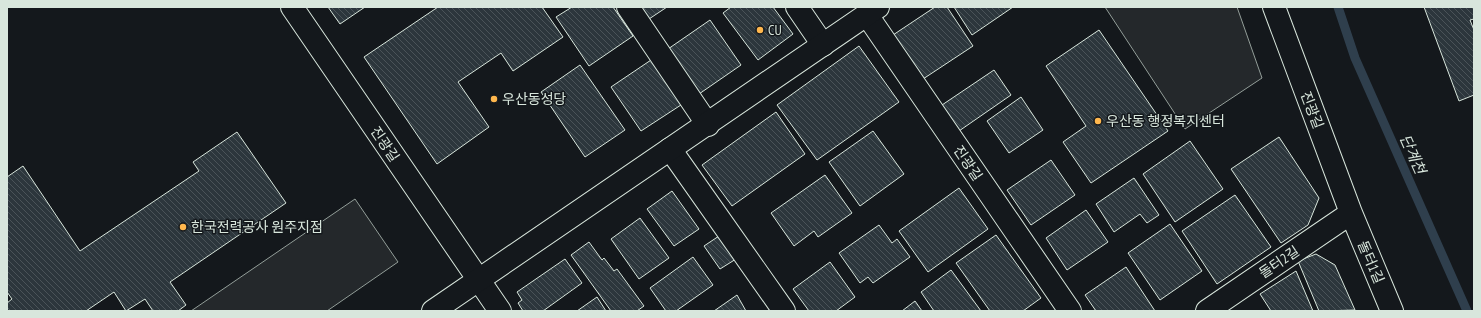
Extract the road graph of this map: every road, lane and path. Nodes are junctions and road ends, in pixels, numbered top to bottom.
1 (292, 7) edge
2 (628, 7) edge
3 (797, 7) edge
4 (1274, 7) edge
5 (873, 11) edge
6 (823, 45) junction
7 (708, 125) junction
8 (670, 149) junction
9 (1351, 213) junction
10 (479, 280) junction
11 (433, 311) edge
12 (500, 311) edge
13 (784, 311) edge
14 (1070, 311) edge
15 (1207, 311) edge
16 (1392, 311) edge

1 - 10 street, 진광길
2 - 7 street
3 - 6 street
4 - 9 street, 진광길
5 - 6 street, 진광길
5 - 14 street, 진광길
6 - 7 street, 진광길
7 - 8 street, 진광길
8 - 10 street, 진광길
8 - 13 street
9 - 15 street, 돌터2길
9 - 16 street, 돌터1길
10 - 11 street, 진광길
10 - 12 street, 진광길

